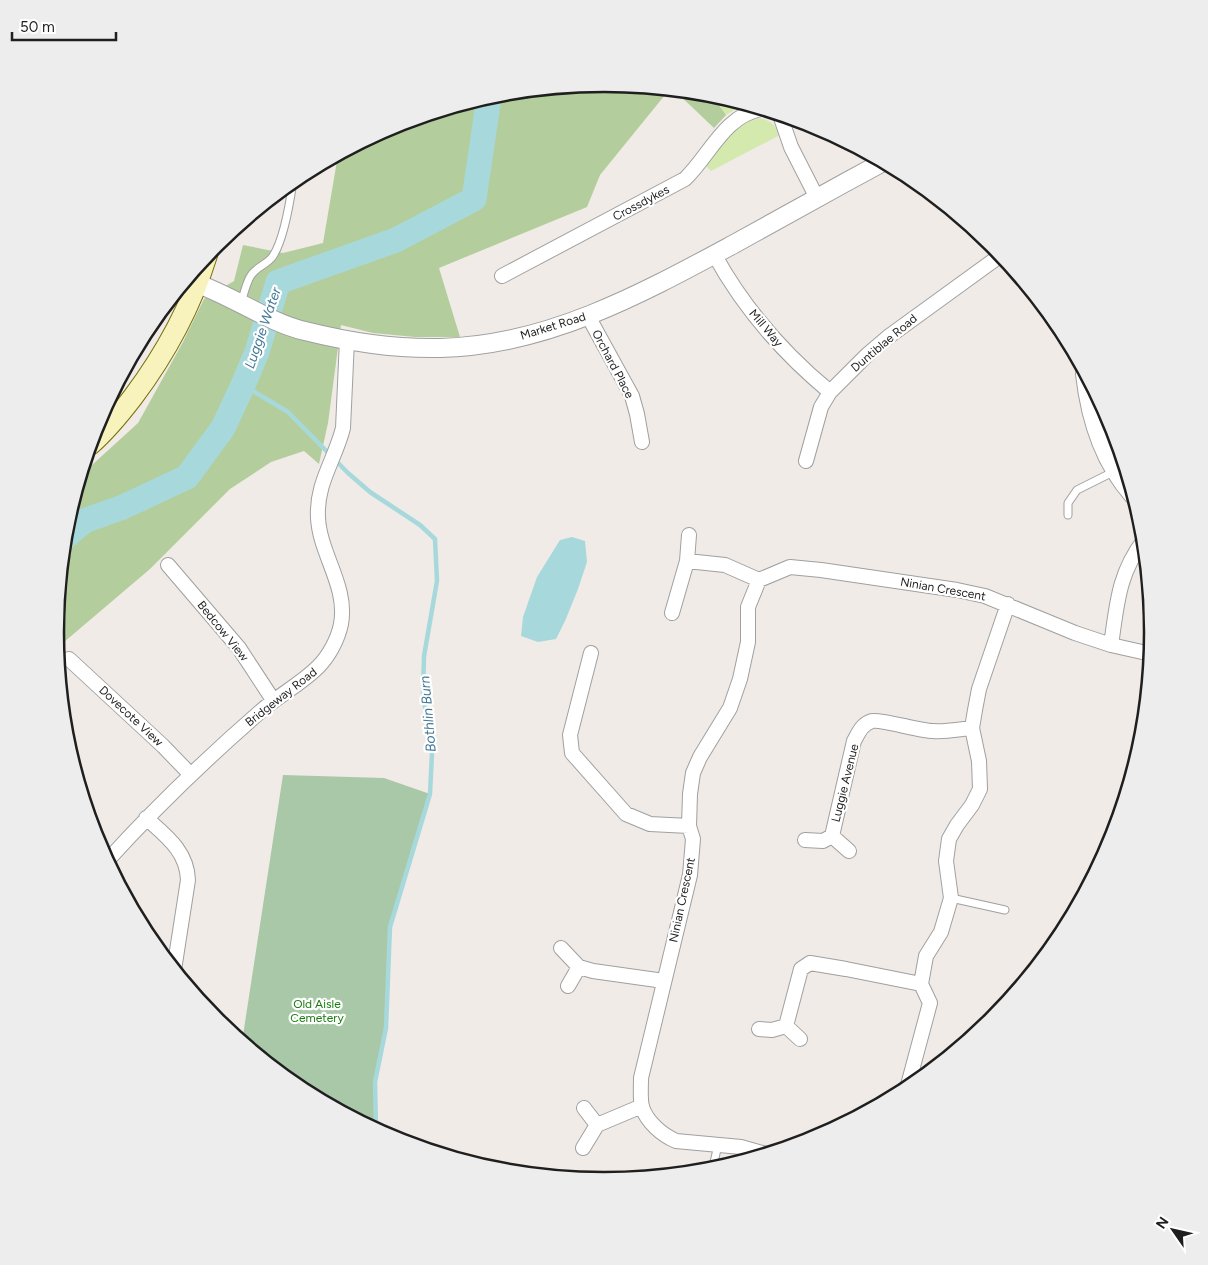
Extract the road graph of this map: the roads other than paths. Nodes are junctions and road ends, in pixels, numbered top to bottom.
1 (750, 113) edge
2 (783, 123) edge
3 (876, 166) edge
4 (291, 192) edge
5 (817, 198) junction
6 (714, 254) junction
7 (995, 260) edge
8 (202, 272) edge
9 (502, 276) dead end
10 (198, 284) junction
11 (246, 305) junction
12 (588, 316) junction
13 (347, 340) junction
14 (1087, 391) edge
15 (830, 392) junction
16 (102, 433) edge
17 (642, 442) dead end
18 (806, 461) dead end
19 (1116, 471) junction
20 (1123, 484) edge
21 (1068, 515) dead end
22 (689, 535) dead end
23 (1138, 550) edge
24 (687, 562) junction
25 (168, 565) dead end
26 (759, 580) junction
27 (1008, 604) junction
28 (672, 613) dead end
29 (1112, 645) junction
30 (1143, 652) edge
31 (591, 653) dead end
32 (69, 658) dead end
33 (273, 700) junction
34 (972, 728) junction
35 (191, 775) junction
36 (146, 818) junction
37 (689, 826) junction
38 (832, 836) junction
39 (805, 840) dead end
40 (849, 851) dead end
41 (112, 855) edge
42 (951, 898) junction
43 (1005, 910) dead end
44 (561, 948) dead end
45 (175, 962) edge
46 (579, 967) junction
47 (664, 981) junction
48 (921, 984) junction
49 (568, 986) dead end
50 (786, 1026) junction
51 (759, 1029) dead end
52 (800, 1039) dead end
53 (910, 1078) edge
54 (642, 1106) junction
55 (584, 1108) dead end
56 (597, 1125) junction
57 (718, 1145) junction
58 (583, 1148) dead end
59 (755, 1151) edge
60 (714, 1161) edge

1 - 9 street, Crossdykes
2 - 5 street
3 - 5 street, Market Road
4 - 11 lane
5 - 6 street, Market Road
6 - 12 street, Market Road
6 - 15 street, Mill Way
7 - 15 street, Duntiblae Road
8 - 10 main road
10 - 11 street, Market Road
10 - 16 main road
11 - 13 street, Market Road
12 - 13 street, Market Road
12 - 17 street, Orchard Place
13 - 33 street, Bridgeway Road
14 - 19 street
15 - 18 street, Duntiblae Road
19 - 20 street
19 - 21 lane
22 - 24 street
23 - 29 street
24 - 26 street
24 - 28 street
25 - 33 street, Bedcow View
26 - 27 street, Ninian Crescent
26 - 37 street, Ninian Crescent
27 - 29 street, Ninian Crescent
27 - 34 street
29 - 30 street, Ninian Crescent
31 - 37 street
32 - 35 street, Dovecote View
33 - 35 street, Bridgeway Road
34 - 38 street, Luggie Avenue
34 - 42 street
35 - 36 street, Bridgeway Road
36 - 41 street, Bridgeway Road
36 - 45 street
37 - 47 street, Ninian Crescent
38 - 39 street, Luggie Avenue
38 - 40 street
42 - 43 lane
42 - 48 street
44 - 46 street
46 - 47 street
46 - 49 street
47 - 54 street, Ninian Crescent
48 - 50 street
48 - 53 street
50 - 51 street
50 - 52 street
54 - 56 street
54 - 57 street
55 - 56 street
56 - 58 street
57 - 59 street
57 - 60 lane

